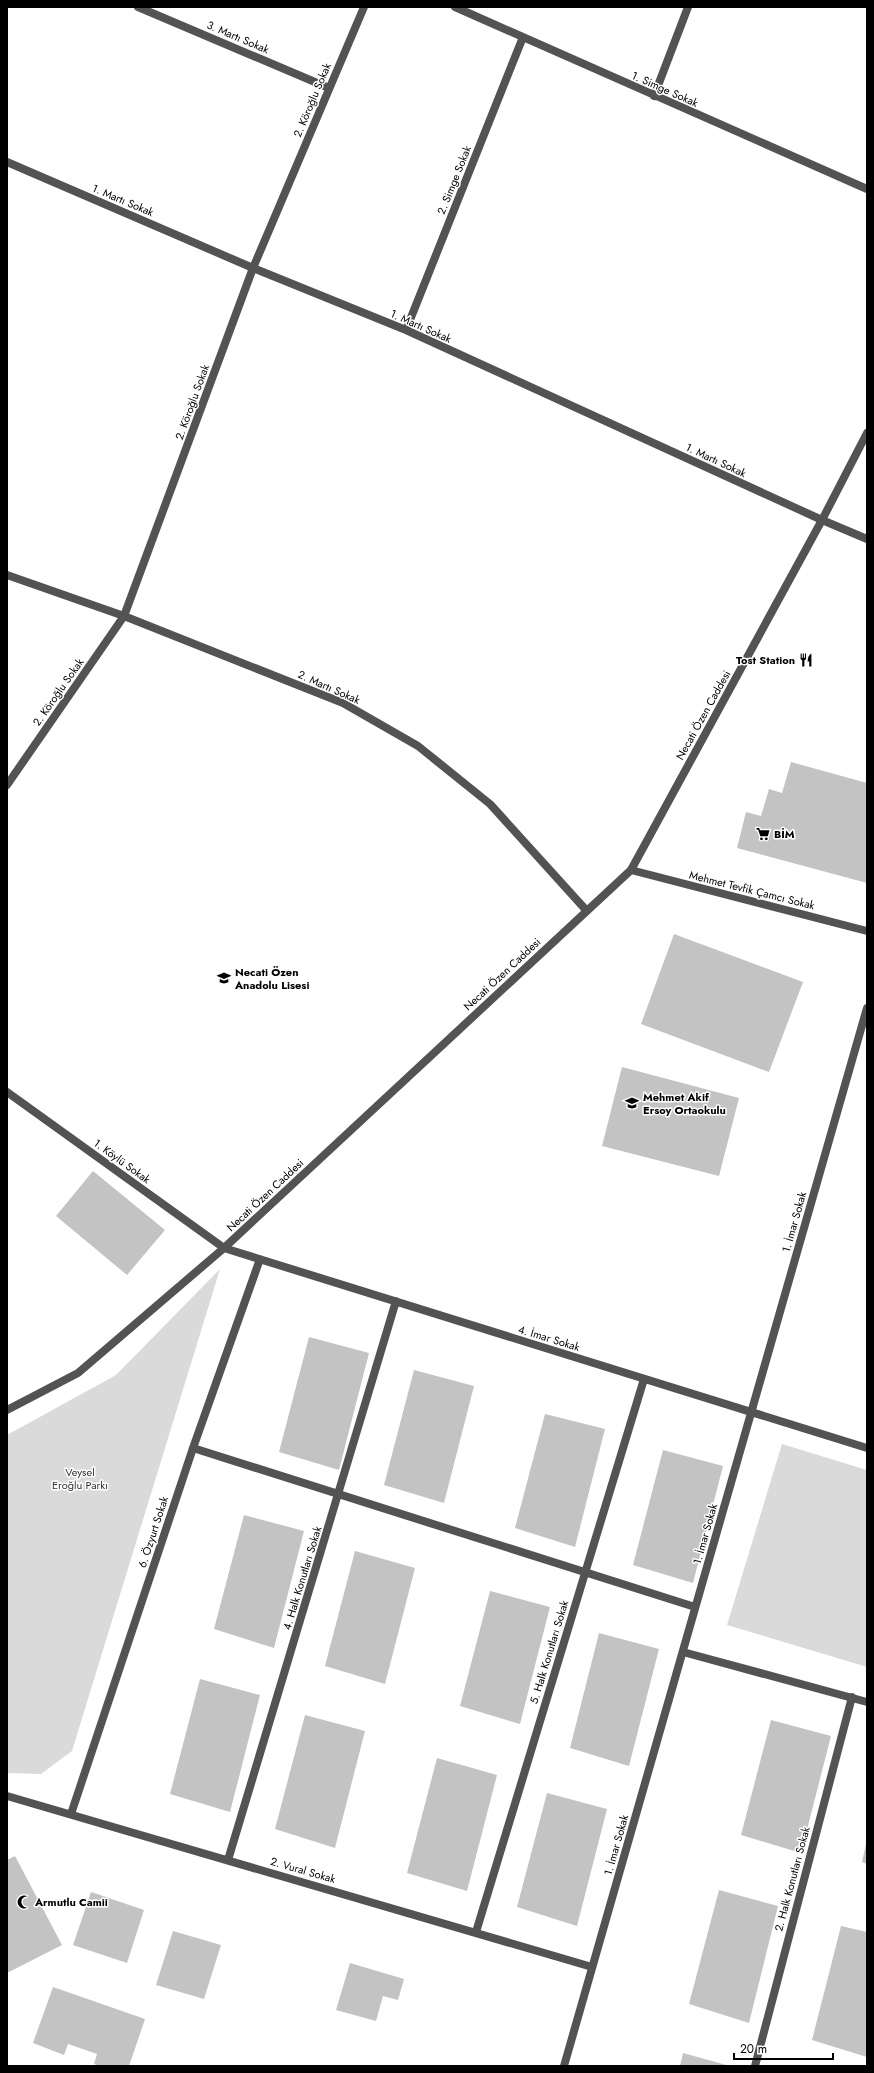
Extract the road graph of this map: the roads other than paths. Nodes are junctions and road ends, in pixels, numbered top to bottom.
1 (138, 7) edge
2 (364, 7) edge
3 (455, 7) edge
4 (688, 7) edge
5 (522, 37) junction
6 (330, 88) junction
7 (654, 96) junction
8 (7, 162) edge
9 (867, 189) edge
10 (253, 268) junction
11 (406, 330) junction
12 (867, 433) edge
13 (822, 520) junction
14 (867, 539) edge
15 (7, 575) edge
16 (124, 616) junction
17 (7, 786) edge
18 (631, 870) junction
19 (586, 910) junction
20 (867, 931) edge
21 (867, 1008) edge
22 (7, 1092) edge
23 (224, 1248) junction
24 (260, 1259) junction
25 (396, 1301) junction
26 (644, 1379) junction
27 (7, 1410) edge
28 (751, 1412) junction
29 (193, 1448) junction
30 (867, 1448) edge
31 (338, 1494) junction
32 (585, 1572) junction
33 (695, 1607) junction
34 (682, 1652) junction
35 (852, 1698) junction
36 (867, 1702) edge
37 (7, 1796) edge
38 (71, 1814) junction
39 (228, 1860) junction
40 (476, 1932) junction
41 (592, 1967) junction
42 (564, 2066) edge
43 (755, 2066) edge

1 - 6 street, 3. Martı Sokak
2 - 6 street, 2. Köroğlu Sokak
3 - 5 street, 1. Simge Sokak
4 - 7 street
5 - 7 street, 1. Simge Sokak
5 - 11 street, 2. Simge Sokak
6 - 10 street, 2. Köroğlu Sokak
7 - 9 street, 1. Simge Sokak
8 - 10 street, 1. Martı Sokak
10 - 11 street, 1. Martı Sokak
10 - 16 street, 2. Köroğlu Sokak
11 - 13 street, 1. Martı Sokak
12 - 13 street, Necati Özen Caddesi
13 - 14 street, 1. Martı Sokak
13 - 18 street, Necati Özen Caddesi
15 - 16 street, 2. Martı Sokak
16 - 17 street, 2. Köroğlu Sokak
16 - 19 street, 2. Martı Sokak
18 - 19 street, Necati Özen Caddesi
18 - 20 street, Mehmet Tevfik Çamcı Sokak
19 - 23 street, Necati Özen Caddesi
21 - 28 street, 1. İmar Sokak
22 - 23 street, 1. Köylü Sokak
23 - 24 street, 4. İmar Sokak
23 - 27 street, Necati Özen Caddesi
24 - 25 street, 4. İmar Sokak
24 - 29 street, 6. Özyurt Sokak
25 - 26 street, 4. İmar Sokak
25 - 31 street, 4. Halk Konutları Sokak
26 - 28 street, 4. İmar Sokak
26 - 32 street, 5. Halk Konutları Sokak
28 - 30 street, 4. İmar Sokak
28 - 33 street, 1. İmar Sokak
29 - 31 street
29 - 38 street, 6. Özyurt Sokak
31 - 32 street
31 - 39 street, 4. Halk Konutları Sokak
32 - 33 street
32 - 40 street, 5. Halk Konutları Sokak
33 - 34 street, 1. İmar Sokak
34 - 35 street
34 - 41 street, 1. İmar Sokak
35 - 36 street
35 - 43 street, 2. Halk Konutları Sokak
37 - 38 street, 2. Vural Sokak
38 - 39 street, 2. Vural Sokak
39 - 40 street, 2. Vural Sokak
40 - 41 street, 2. Vural Sokak
41 - 42 street, 1. İmar Sokak

